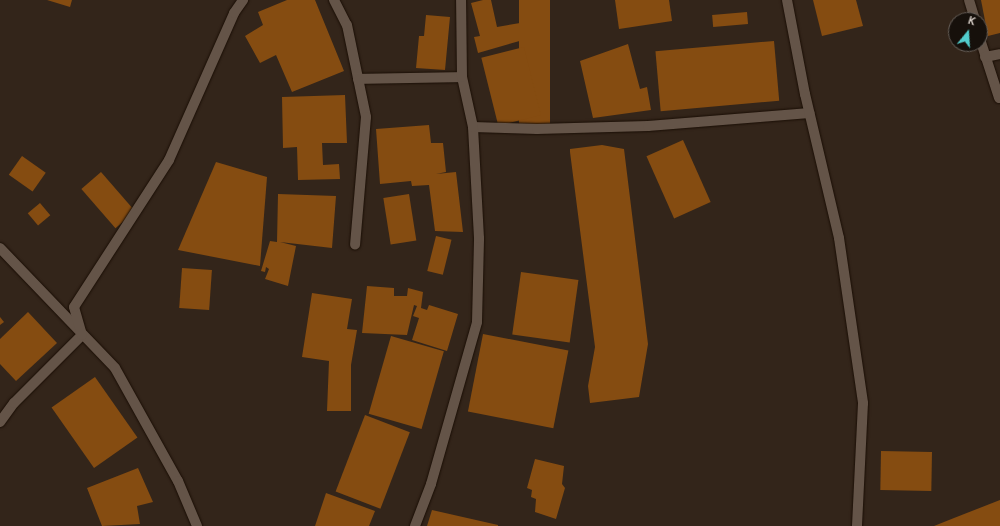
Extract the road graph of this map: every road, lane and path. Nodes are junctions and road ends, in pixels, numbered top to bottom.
1 (243, 0) edge
2 (334, 0) edge
3 (462, 0) edge
4 (787, 0) edge
5 (969, 0) edge
6 (973, 12) edge
7 (984, 52) edge
8 (1000, 54) edge
9 (985, 57) junction
10 (462, 77) junction
11 (358, 79) junction
12 (998, 98) dead end
13 (809, 113) junction
14 (473, 126) junction
15 (355, 245) dead end
16 (0, 248) edge
17 (82, 335) junction
18 (0, 422) edge
19 (197, 526) edge
20 (415, 526) edge
21 (857, 526) edge

1 - 17 street
2 - 11 street
3 - 10 street
4 - 13 street
5 - 6 street
7 - 9 street
8 - 9 street
9 - 12 street
10 - 11 street
10 - 14 street
11 - 15 street
13 - 14 street
13 - 21 street
14 - 20 street
16 - 17 street
17 - 18 street
17 - 19 street

